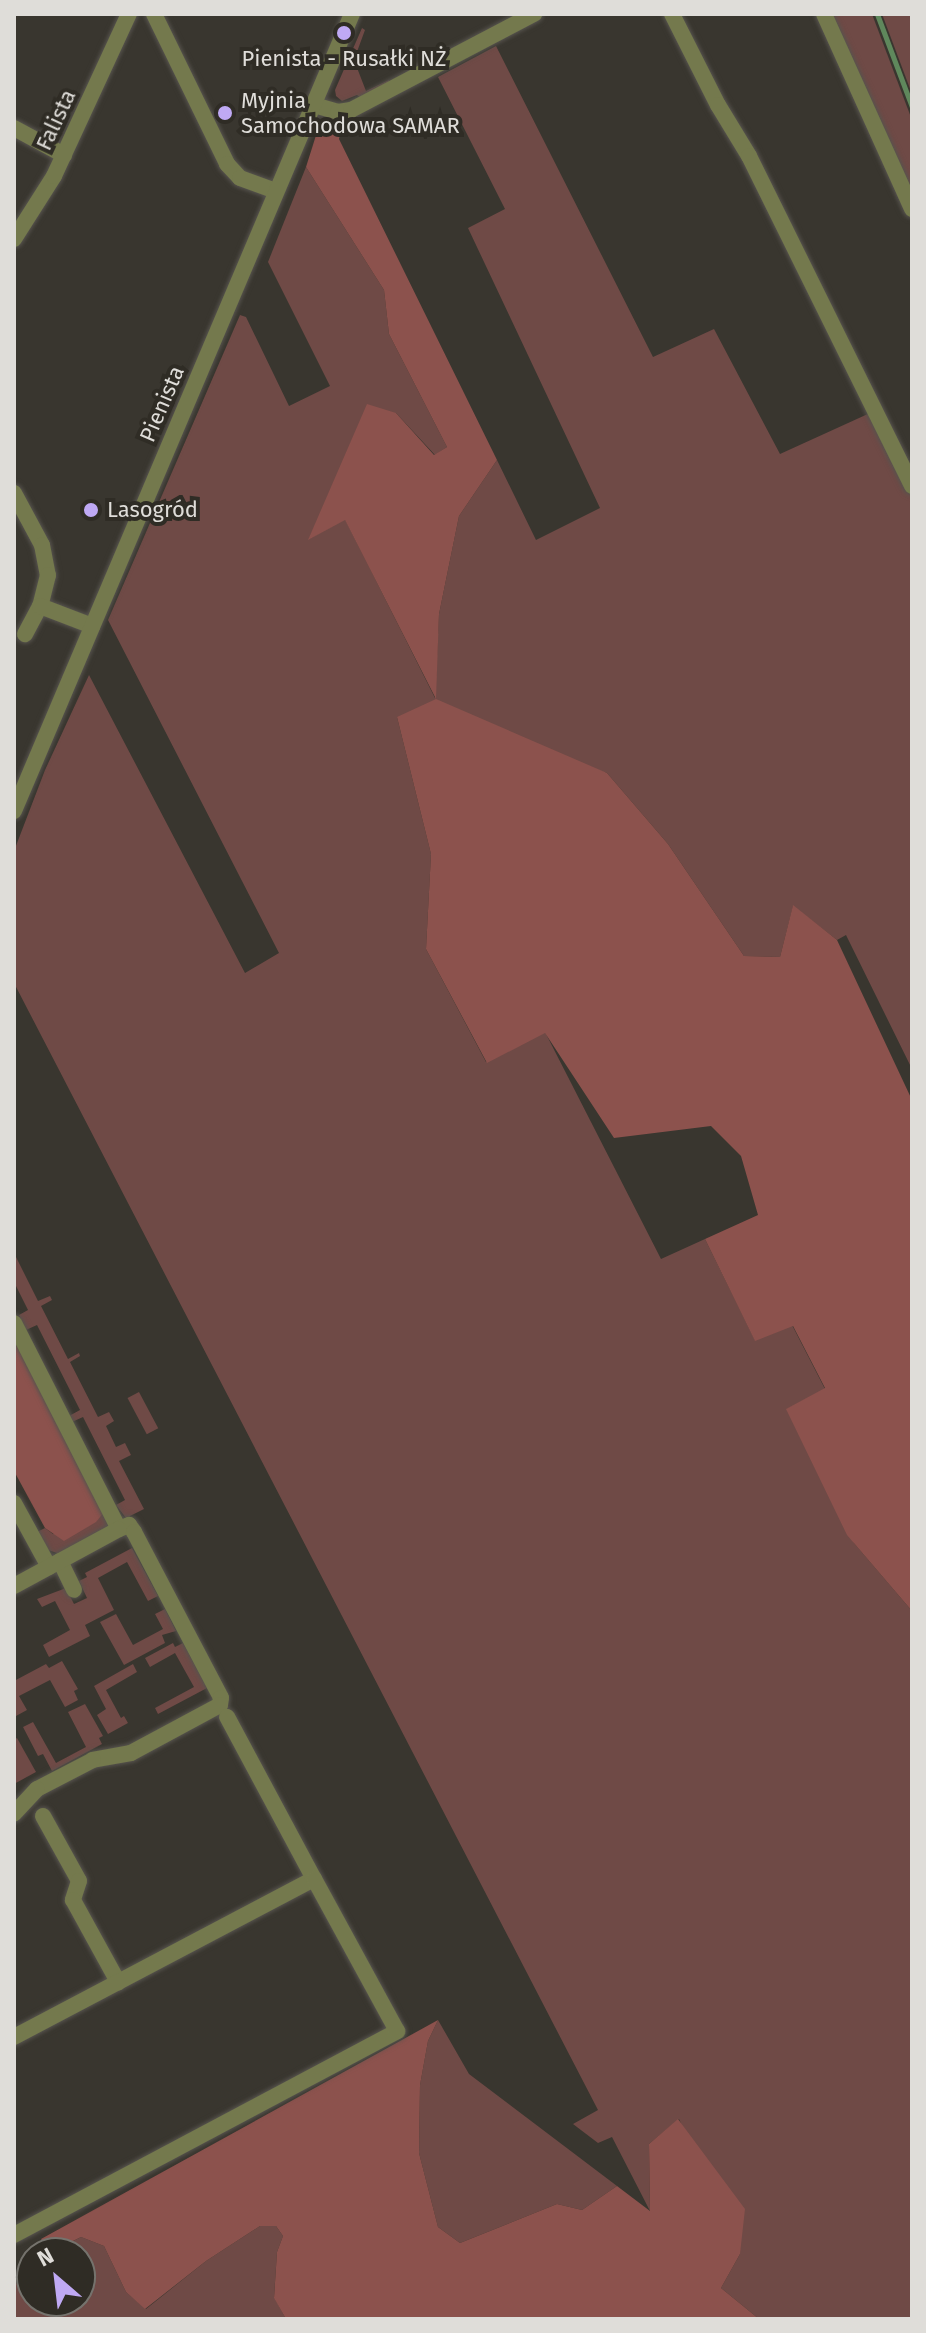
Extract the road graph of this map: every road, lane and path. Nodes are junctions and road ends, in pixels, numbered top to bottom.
1 (129, 14) edge
2 (154, 14) edge
3 (352, 14) edge
4 (534, 14) edge
5 (672, 14) edge
6 (824, 14) edge
7 (314, 105) junction
8 (14, 128) edge
9 (64, 155) junction
10 (276, 191) junction
11 (912, 209) edge
12 (14, 239) edge
13 (912, 486) edge
14 (14, 493) edge
15 (40, 606) junction
16 (92, 626) junction
17 (25, 634) dead end
18 (14, 811) edge
19 (14, 1323) edge
20 (14, 1503) edge
21 (119, 1529) junction
22 (54, 1564) junction
23 (14, 1586) edge
24 (74, 1590) dead end
25 (227, 1717) dead end
26 (14, 1814) edge
27 (43, 1816) dead end
28 (314, 1879) junction
29 (118, 1982) junction
30 (14, 2037) edge
31 (14, 2235) edge

1 - 9 street, Falista
2 - 10 street
3 - 7 street, Pienista
4 - 7 street
5 - 13 street
6 - 11 street
7 - 10 street, Pienista
8 - 9 street
9 - 12 street, Falista
10 - 16 street, Pienista
14 - 15 street
15 - 16 street
15 - 17 street
16 - 18 street, Pienista
19 - 21 street
20 - 22 street
21 - 22 street
21 - 26 street
22 - 23 street
22 - 24 street
25 - 28 street
27 - 29 street
28 - 29 street
28 - 31 street
29 - 30 street

